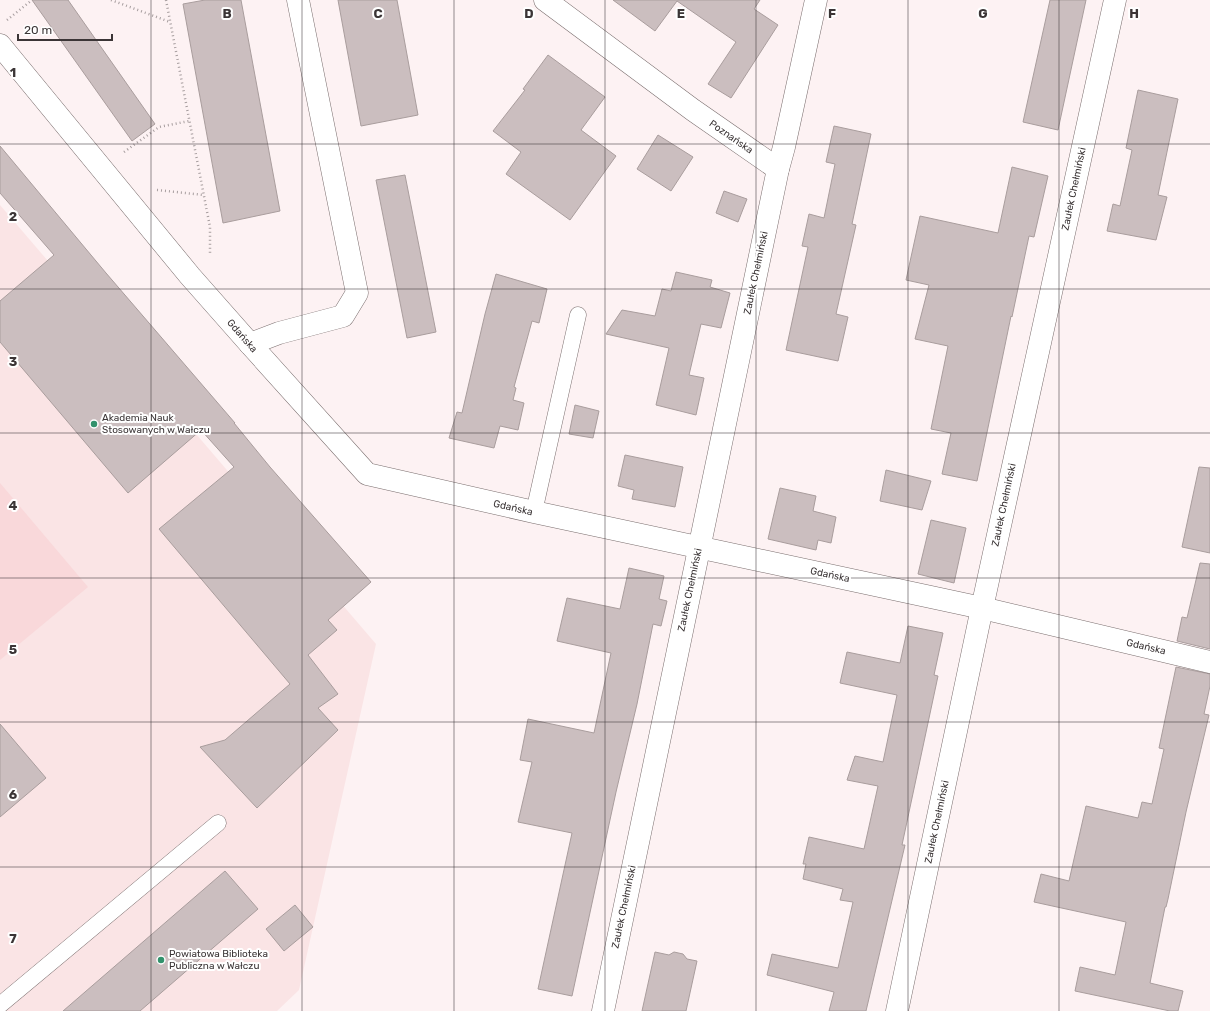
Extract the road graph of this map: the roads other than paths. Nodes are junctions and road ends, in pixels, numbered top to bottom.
1 (298, 0) edge
2 (545, 0) edge
3 (816, 0) edge
4 (1115, 0) edge
5 (0, 45) edge
6 (778, 170) junction
7 (578, 315) dead end
8 (250, 344) junction
9 (534, 512) junction
10 (699, 547) junction
11 (982, 608) junction
12 (1210, 662) edge
13 (218, 822) dead end
14 (0, 1005) edge
15 (603, 1011) edge
16 (897, 1011) edge

1 - 8 street
2 - 6 street, Poznańska
3 - 6 street
4 - 11 street, Zaułek Chełmiński
5 - 8 street, Gdańska
6 - 10 street, Zaułek Chełmiński
7 - 9 lane
8 - 9 street, Gdańska
9 - 10 street, Gdańska
10 - 11 street, Gdańska
10 - 15 street, Zaułek Chełmiński
11 - 12 street, Gdańska
11 - 16 street, Zaułek Chełmiński
13 - 14 lane

